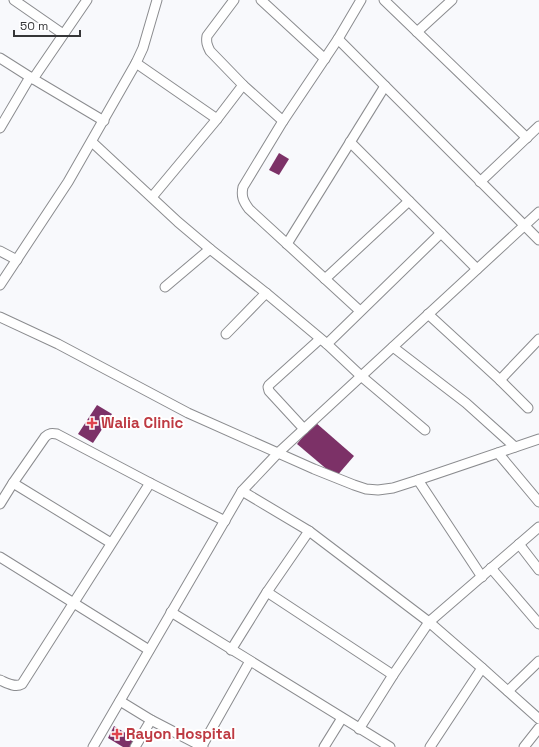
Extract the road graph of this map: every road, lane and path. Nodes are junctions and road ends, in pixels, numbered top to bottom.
1 (14, 0) edge
2 (87, 0) edge
3 (157, 0) edge
4 (234, 0) edge
5 (260, 0) edge
6 (361, 0) edge
7 (384, 0) edge
8 (452, 0) edge
9 (24, 3) edge
10 (417, 32) junction
11 (63, 34) junction
12 (338, 39) junction
13 (0, 58) edge
14 (325, 59) junction
15 (136, 64) junction
16 (32, 78) junction
17 (243, 85) junction
18 (385, 86) junction
19 (104, 120) junction
20 (217, 120) junction
21 (284, 121) junction
22 (539, 126) edge
23 (0, 128) edge
24 (527, 138) junction
25 (92, 142) junction
26 (350, 142) junction
27 (480, 182) junction
28 (152, 197) junction
29 (409, 202) junction
30 (539, 212) edge
31 (524, 226) junction
32 (441, 233) junction
33 (539, 240) edge
34 (287, 244) junction
35 (210, 249) junction
36 (0, 251) edge
37 (16, 260) junction
38 (477, 270) junction
39 (325, 279) junction
40 (0, 285) edge
41 (165, 287) dead end
42 (266, 293) junction
43 (360, 311) junction
44 (428, 314) junction
45 (0, 317) edge
46 (226, 334) dead end
47 (539, 339) edge
48 (324, 342) junction
49 (393, 347) junction
50 (361, 376) junction
51 (500, 380) junction
52 (528, 408) dead end
53 (304, 429) junction
54 (425, 430) dead end
55 (539, 439) edge
56 (515, 447) junction
57 (278, 453) junction
58 (498, 453) junction
59 (418, 480) junction
60 (13, 483) junction
61 (150, 483) junction
62 (242, 491) junction
63 (539, 502) edge
64 (0, 504) edge
65 (225, 521) junction
66 (539, 527) edge
67 (309, 531) junction
68 (111, 543) junction
69 (518, 544) junction
70 (0, 557) edge
71 (491, 568) junction
72 (539, 570) edge
73 (482, 576) junction
74 (267, 592) junction
75 (74, 603) junction
76 (171, 612) junction
77 (429, 622) junction
78 (539, 624) edge
79 (149, 650) junction
80 (231, 650) junction
81 (250, 661) junction
82 (539, 661) edge
83 (482, 668) junction
84 (393, 675) junction
85 (0, 680) edge
86 (508, 691) junction
87 (120, 701) junction
88 (342, 718) junction
89 (539, 719) edge
90 (151, 720) junction
91 (359, 728) junction
92 (539, 728) edge
93 (203, 746) edge
94 (93, 747) edge
95 (135, 747) edge
96 (324, 747) edge
97 (390, 747) edge
98 (430, 747) edge
99 (524, 747) edge

1 - 9 street
2 - 11 street
3 - 15 street
4 - 17 street
5 - 14 street
6 - 12 street
7 - 10 street
8 - 10 street
9 - 11 street
10 - 24 street
11 - 16 street
12 - 14 street
12 - 18 street
13 - 16 street
14 - 21 street
15 - 19 street
15 - 20 street
16 - 19 street
16 - 23 street
17 - 20 street
17 - 21 street
18 - 26 street
18 - 27 street
19 - 25 street
20 - 28 street
21 - 34 street
22 - 24 street
24 - 27 street
25 - 28 street
25 - 37 street
26 - 29 street
26 - 34 street
27 - 31 street
28 - 35 street
29 - 32 street
29 - 39 street
30 - 31 street
31 - 33 street
31 - 38 street
32 - 38 street
32 - 43 street
34 - 39 street
35 - 41 street
35 - 42 street
36 - 37 street
37 - 40 street
38 - 44 street
39 - 43 street
42 - 46 street
42 - 48 street
43 - 48 street
44 - 49 street
44 - 51 street
45 - 57 street
47 - 51 street
48 - 50 street
48 - 53 street
49 - 50 street
49 - 56 street
50 - 53 street
50 - 54 street
51 - 52 street
53 - 57 street
55 - 56 street
56 - 58 street
57 - 59 street
57 - 62 street
58 - 59 street
58 - 63 street
59 - 73 street
60 - 61 street
60 - 64 street
60 - 68 street
61 - 65 street
61 - 68 street
62 - 65 street
62 - 67 street
65 - 76 street
66 - 69 street
67 - 74 street
67 - 77 street
68 - 75 street
69 - 71 street
69 - 72 street
70 - 75 street
71 - 73 street
71 - 78 street
73 - 77 street
74 - 80 street
74 - 84 street
75 - 79 street
75 - 85 street
76 - 79 street
76 - 80 street
77 - 83 street
77 - 84 street
79 - 87 street
80 - 81 street
81 - 88 street
81 - 93 street
82 - 86 street
83 - 86 street
83 - 98 street
84 - 91 street
86 - 89 street
87 - 90 street
87 - 94 street
88 - 91 street
88 - 96 street
90 - 93 street
90 - 95 street
91 - 97 street
92 - 99 street

